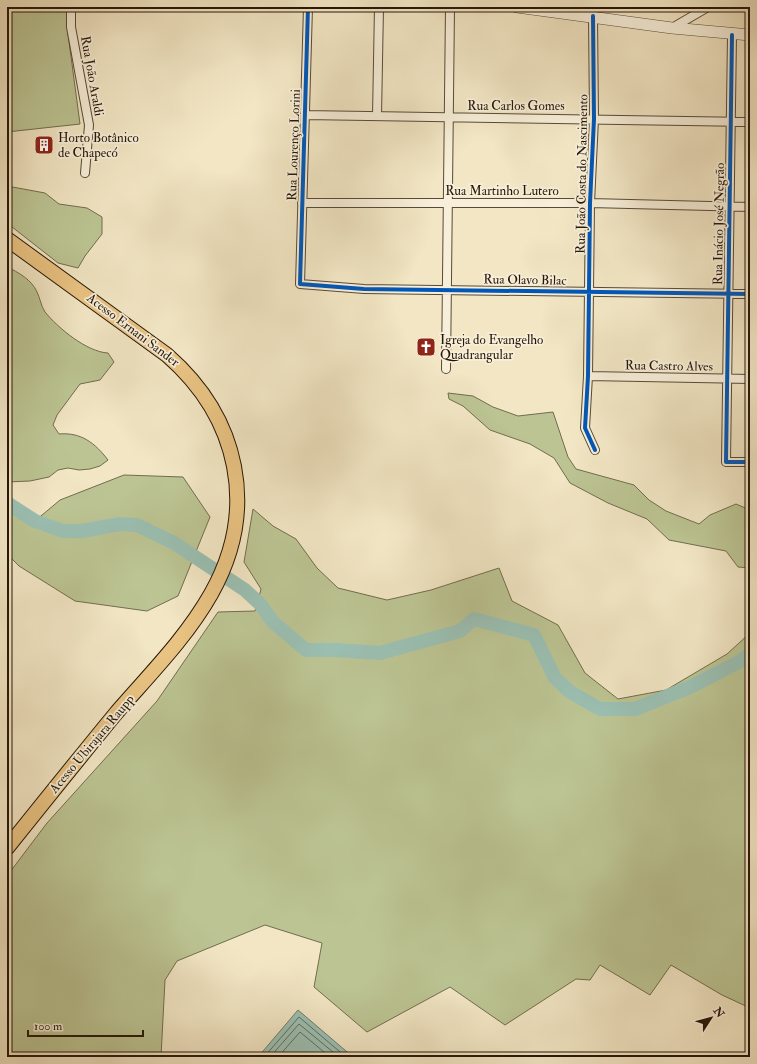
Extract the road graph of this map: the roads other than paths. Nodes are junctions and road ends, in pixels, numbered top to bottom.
1 (71, 7) edge
2 (308, 7) edge
3 (379, 7) edge
4 (450, 7) edge
5 (517, 7) edge
6 (708, 7) edge
7 (593, 16) junction
8 (672, 28) junction
9 (732, 35) junction
10 (750, 35) edge
11 (305, 115) junction
12 (377, 116) junction
13 (447, 117) junction
14 (594, 119) junction
15 (731, 122) junction
16 (750, 122) edge
17 (85, 173) dead end
18 (448, 202) junction
19 (302, 203) junction
20 (590, 203) junction
21 (730, 207) junction
22 (750, 207) edge
23 (7, 238) edge
24 (300, 284) joint
25 (446, 289) junction
26 (589, 290) junction
27 (728, 293) junction
28 (750, 294) edge
29 (446, 369) dead end
30 (588, 376) junction
31 (727, 379) junction
32 (750, 380) edge
33 (595, 450) dead end
34 (750, 462) edge
35 (179, 642) joint
36 (7, 848) edge

1 - 17 street, Rua João Araldi
2 - 11 street, Rua Lourenço Lorini
3 - 12 street
4 - 13 street
5 - 7 street
6 - 8 street
7 - 8 street
7 - 14 street, Rua João Costa do Nascimento
8 - 9 street
9 - 10 street
9 - 15 street, Rua Inácio José Negrão
11 - 12 street, Rua Carlos Gomes
11 - 19 street, Rua Lourenço Lorini
12 - 13 street, Rua Carlos Gomes
13 - 14 street, Rua Carlos Gomes
13 - 18 street
14 - 15 street, Rua Carlos Gomes
14 - 20 street, Rua João Costa do Nascimento
15 - 16 street, Rua Carlos Gomes
15 - 21 street, Rua Inácio José Negrão
18 - 19 street, Rua Martinho Lutero
18 - 20 street, Rua Martinho Lutero
18 - 25 street
19 - 24 street, Rua Lourenço Lorini
20 - 21 street, Rua Martinho Lutero
20 - 26 street, Rua João Costa do Nascimento
21 - 22 street, Rua Martinho Lutero
21 - 27 street, Rua Inácio José Negrão
23 - 35 highway, Acesso Ernani Sander
24 - 25 street, Rua Olavo Bilac
25 - 26 street, Rua Olavo Bilac
25 - 29 street
26 - 27 street, Rua Olavo Bilac
26 - 30 street, Rua João Costa do Nascimento
27 - 28 street, Rua Olavo Bilac
27 - 31 street, Rua Inácio José Negrão
30 - 31 street, Rua Castro Alves
30 - 33 street, Rua João Costa do Nascimento
31 - 32 street, Rua Castro Alves
31 - 34 street, Rua Inácio José Negrão
35 - 36 highway, Acesso Ubirajara Raupp

